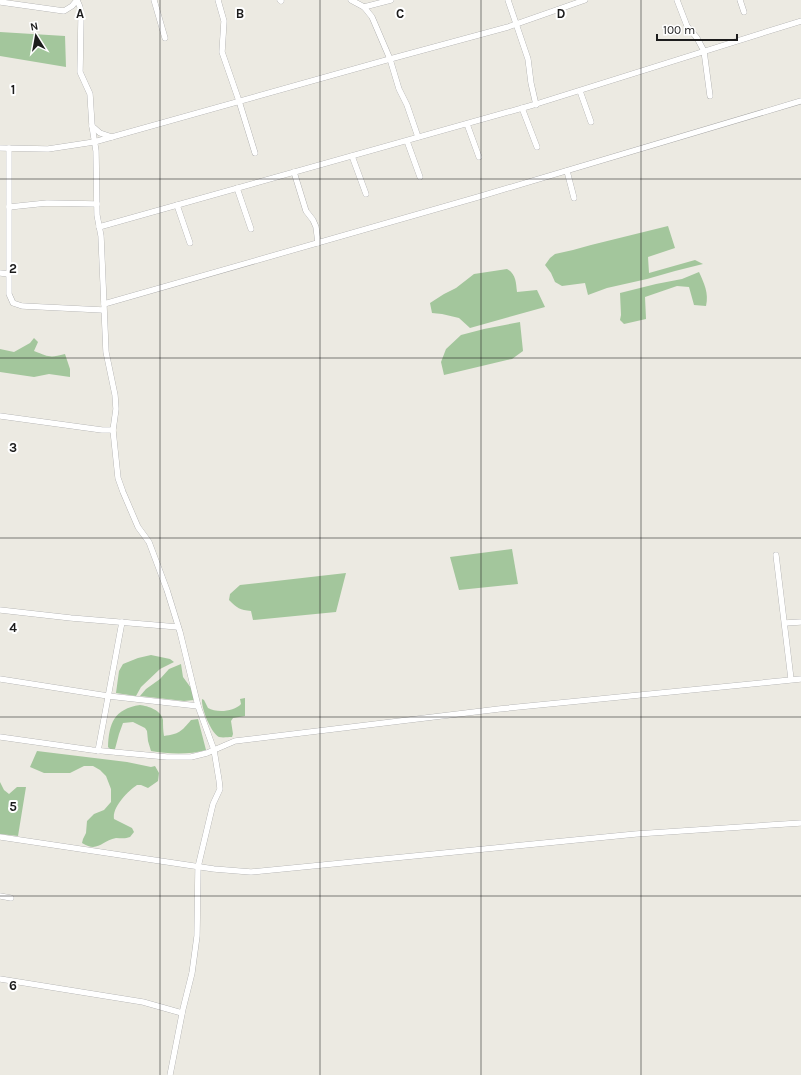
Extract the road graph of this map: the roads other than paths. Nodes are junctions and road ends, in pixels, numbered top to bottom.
1 (77, 0) edge
2 (154, 0) edge
3 (218, 0) edge
4 (351, 0) edge
5 (391, 0) edge
6 (508, 0) edge
7 (586, 0) edge
8 (677, 0) edge
9 (740, 0) edge
10 (0, 2) edge
11 (364, 7) junction
12 (744, 12) dead end
13 (801, 21) edge
14 (517, 24) junction
15 (165, 38) dead end
16 (704, 51) junction
17 (390, 59) junction
18 (580, 91) junction
19 (710, 96) dead end
20 (240, 101) junction
21 (801, 101) edge
22 (536, 104) junction
23 (522, 108) junction
24 (591, 122) dead end
25 (467, 124) junction
26 (92, 126) junction
27 (112, 137) junction
28 (418, 138) junction
29 (407, 140) junction
30 (94, 142) junction
31 (537, 147) dead end
32 (0, 148) edge
33 (9, 148) junction
34 (255, 153) dead end
35 (352, 156) junction
36 (479, 157) dead end
37 (568, 171) junction
38 (294, 172) junction
39 (420, 177) dead end
40 (237, 188) junction
41 (366, 194) dead end
42 (574, 198) dead end
43 (97, 204) junction
44 (177, 205) junction
45 (9, 207) junction
46 (99, 227) junction
47 (251, 229) dead end
48 (190, 243) dead end
49 (318, 243) junction
50 (0, 273) edge
51 (9, 274) junction
52 (104, 307) junction
53 (0, 416) edge
54 (113, 430) junction
55 (776, 555) dead end
56 (0, 610) edge
57 (122, 622) junction
58 (801, 622) edge
59 (784, 623) junction
60 (178, 627) junction
61 (0, 679) edge
62 (801, 679) edge
63 (792, 680) junction
64 (108, 696) junction
65 (198, 706) junction
66 (0, 737) edge
67 (214, 750) junction
68 (98, 751) junction
69 (801, 823) edge
70 (0, 837) edge
71 (198, 867) junction
72 (0, 896) edge
73 (11, 898) dead end
74 (0, 979) edge
75 (182, 1013) junction
76 (170, 1075) edge

1 - 10 street
1 - 26 street
2 - 15 street
3 - 20 street
4 - 11 street
5 - 11 street
6 - 14 street
7 - 14 street
8 - 16 street
9 - 12 street
11 - 17 street
13 - 16 street
14 - 17 street
14 - 22 street
16 - 18 street
16 - 19 street
17 - 20 street
17 - 28 street
18 - 22 street
18 - 24 street
20 - 27 street
20 - 34 street
21 - 37 street
22 - 23 street
23 - 25 street
23 - 31 street
25 - 28 street
25 - 36 street
26 - 27 street
26 - 30 street
27 - 30 street
28 - 29 street
29 - 35 street
29 - 39 street
30 - 33 street
30 - 43 street
32 - 33 street
33 - 45 street
35 - 38 street
35 - 41 street
37 - 42 street
37 - 49 street
38 - 40 street
38 - 49 street
40 - 44 street
40 - 47 street
43 - 45 street
43 - 46 street
44 - 46 street
44 - 48 street
45 - 51 street
46 - 52 street
49 - 52 street
50 - 51 street
51 - 52 street
52 - 54 street
53 - 54 street
54 - 60 street
55 - 59 street
56 - 57 street
57 - 60 street
57 - 64 street
58 - 59 street
59 - 63 street
60 - 65 street
61 - 64 street
62 - 63 street
63 - 67 street
64 - 65 street
64 - 68 street
65 - 67 street
66 - 68 street
67 - 68 street
67 - 71 street
69 - 71 street
70 - 71 street
71 - 75 street
72 - 73 street
74 - 75 street
75 - 76 street

